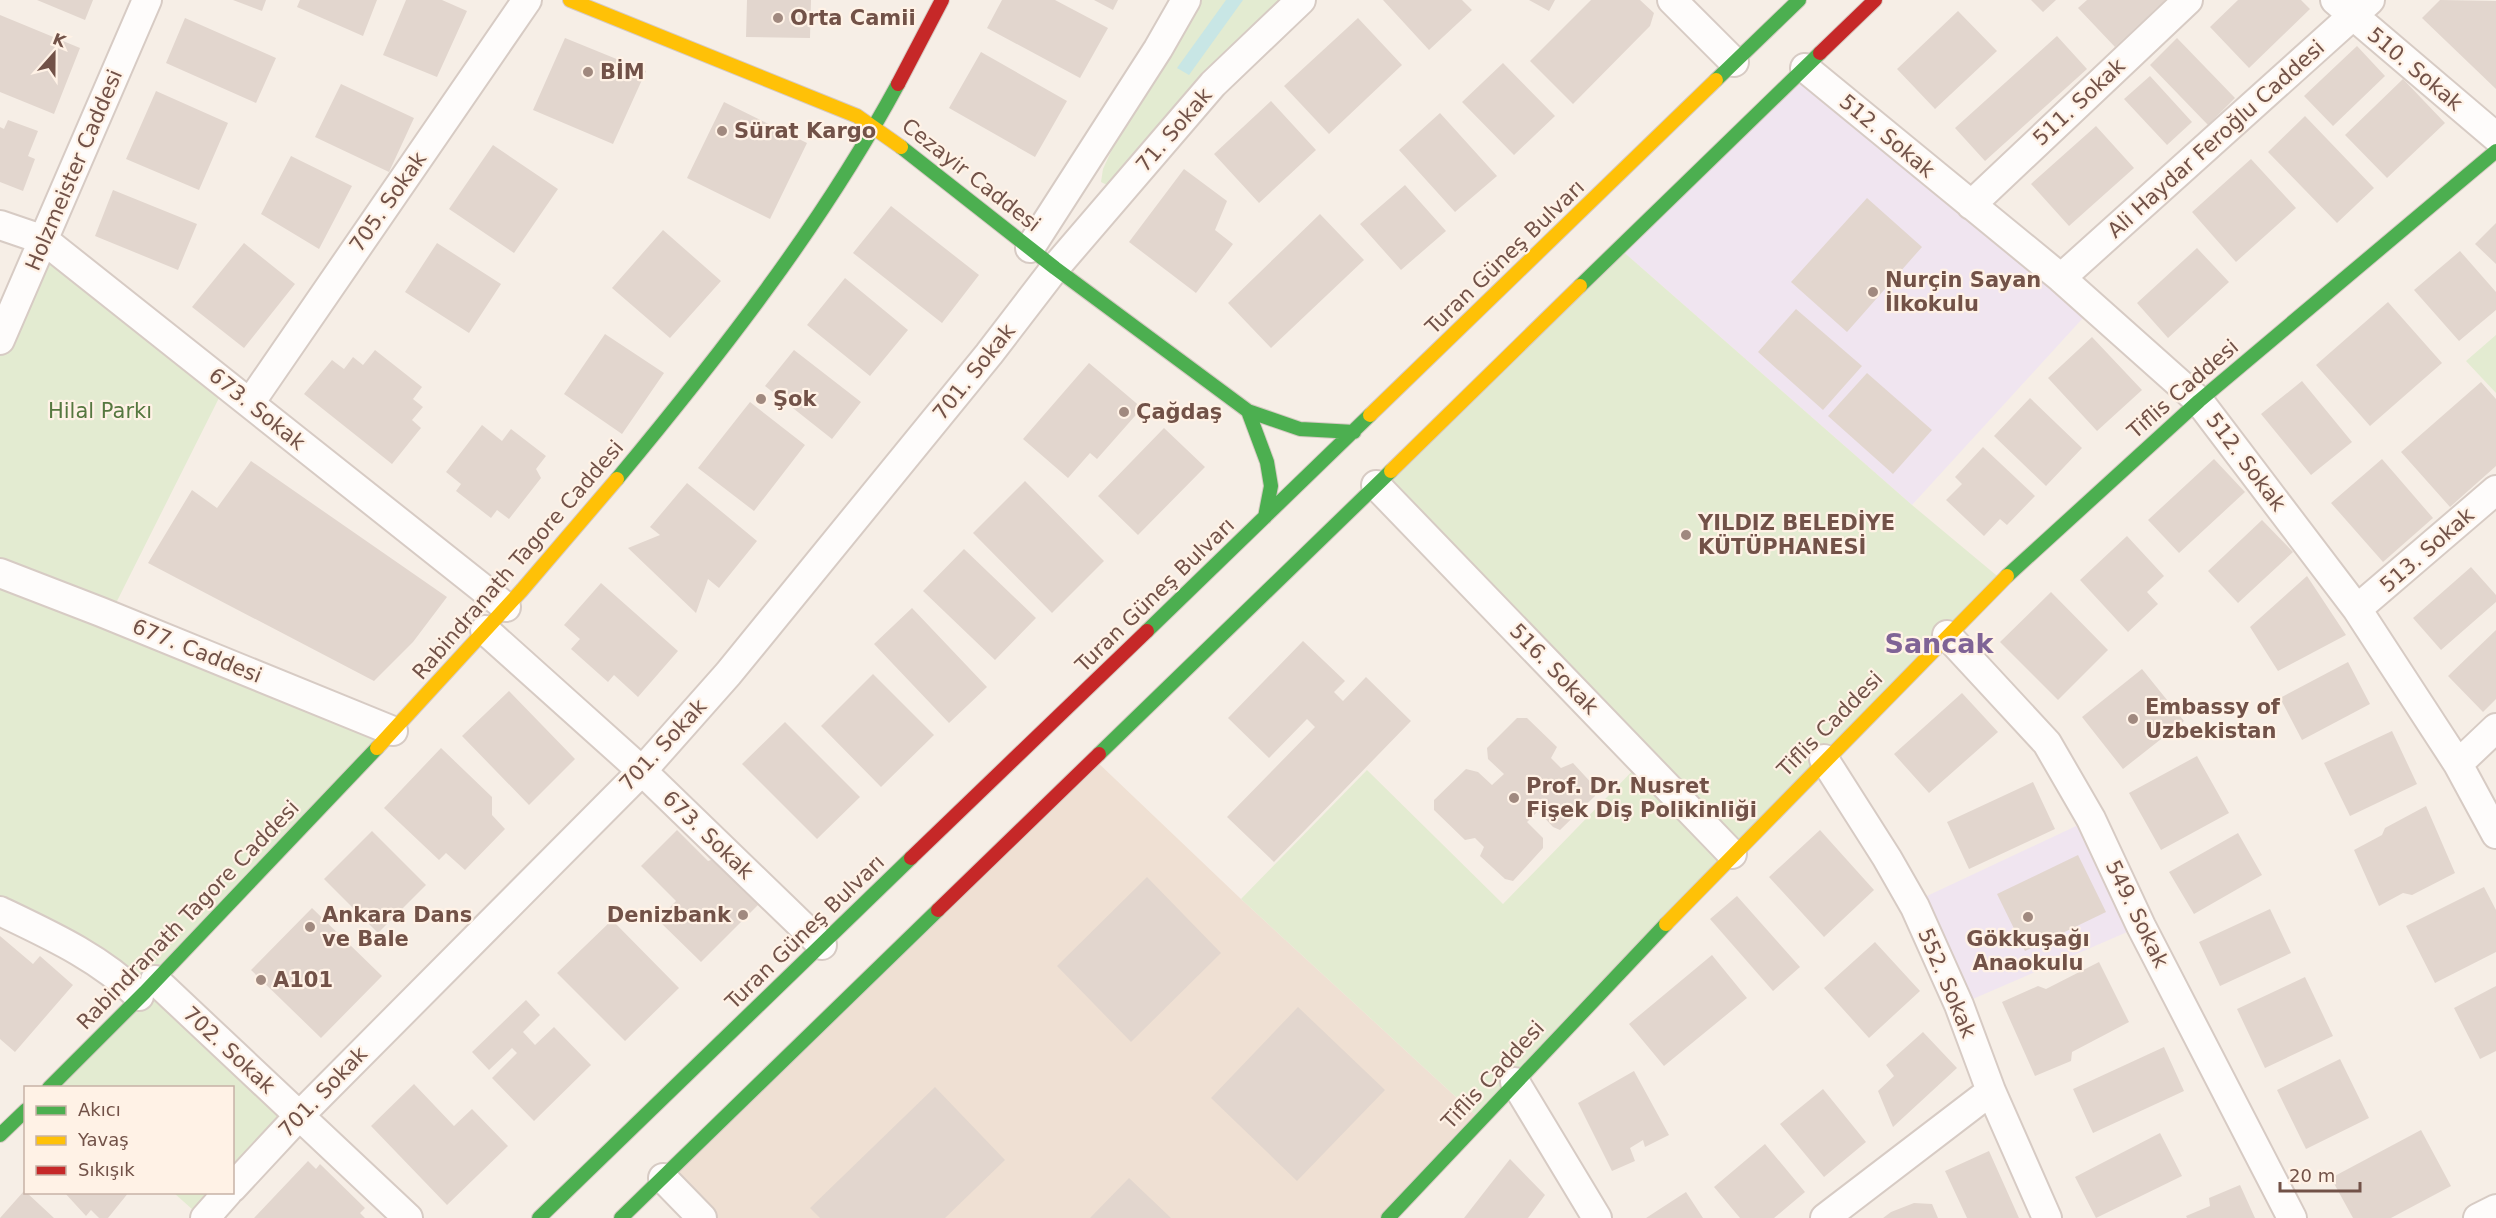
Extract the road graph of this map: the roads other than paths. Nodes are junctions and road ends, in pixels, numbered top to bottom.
1 (147, 0) edge
2 (527, 0) edge
3 (570, 0) edge
4 (942, 0) edge
5 (1186, 0) edge
6 (1301, 0) edge
7 (1672, 0) edge
8 (1799, 0) edge
9 (1875, 0) edge
10 (2188, 0) edge
11 (2353, 5) edge
12 (1734, 62) junction
13 (1805, 68) junction
14 (874, 126) junction
15 (2496, 137) edge
16 (2496, 151) edge
17 (1971, 205) junction
18 (0, 225) edge
19 (44, 240) junction
20 (1030, 249) junction
21 (1054, 268) junction
22 (2061, 278) junction
23 (0, 340) edge
24 (2199, 401) junction
25 (250, 403) junction
26 (1248, 411) junction
27 (1354, 432) junction
28 (1376, 485) junction
29 (2496, 490) edge
30 (1265, 517) junction
31 (0, 573) edge
32 (506, 607) junction
33 (2357, 609) junction
34 (485, 630) junction
35 (1947, 635) junction
36 (2496, 728) edge
37 (393, 731) junction
38 (1824, 759) junction
39 (2458, 764) junction
40 (642, 771) junction
41 (2496, 834) edge
42 (1732, 854) junction
43 (0, 911) edge
44 (822, 945) junction
45 (147, 988) junction
46 (1515, 1082) junction
47 (51, 1086) edge
48 (1991, 1091) junction
49 (24, 1112) edge
50 (298, 1116) junction
51 (0, 1135) edge
52 (663, 1178) junction
53 (234, 1186) edge
54 (226, 1194) edge
55 (2496, 1209) edge
56 (205, 1218) edge
57 (408, 1218) edge
58 (539, 1218) edge
59 (621, 1218) edge
60 (702, 1218) edge
61 (1388, 1218) edge
62 (1597, 1218) edge
63 (1825, 1218) edge
64 (2047, 1218) edge
65 (2292, 1218) edge
66 (2478, 1218) edge

1 - 19 street, Holzmeister Caddesi
2 - 25 street, 705. Sokak
3 - 14 main road, Cezayir Caddesi
4 - 14 main road, Rabindranath Tagore Caddesi
5 - 20 street
6 - 21 street, 71. Sokak
7 - 12 street
8 - 12 main road, Turan Güneş Bulvarı
9 - 13 main road
10 - 17 street, 511. Sokak
11 - 15 street, 510. Sokak
11 - 22 street, Ali Haydar Feroğlu Caddesi
12 - 27 main road, Turan Güneş Bulvarı
13 - 17 street, 512. Sokak
13 - 28 main road
14 - 20 main road, Cezayir Caddesi
14 - 32 main road, Rabindranath Tagore Caddesi
16 - 24 main road, Tiflis Caddesi
17 - 22 street, 512. Sokak
18 - 19 street, 673. Sokak
19 - 23 street, Holzmeister Caddesi
19 - 25 street, 673. Sokak
20 - 21 main road, Cezayir Caddesi
21 - 26 main road, Cezayir Caddesi
21 - 40 street, 701. Sokak
22 - 24 street, 512. Sokak
24 - 33 street, 512. Sokak
24 - 35 main road, Tiflis Caddesi
25 - 32 street, 673. Sokak
26 - 27 main road, Cezayir Caddesi
26 - 30 main road
27 - 30 main road, Turan Güneş Bulvarı
28 - 42 street, 516. Sokak
28 - 52 main road
29 - 33 street, 513. Sokak
30 - 44 main road, Turan Güneş Bulvarı
31 - 37 street, 677. Caddesi
32 - 34 main road, Rabindranath Tagore Caddesi
33 - 39 street, 512. Sokak
34 - 37 main road, Rabindranath Tagore Caddesi
34 - 40 street, 673. Sokak
35 - 38 main road, Tiflis Caddesi
35 - 65 street, 549. Sokak
36 - 39 street
37 - 45 main road, Rabindranath Tagore Caddesi
38 - 42 main road, Tiflis Caddesi
38 - 48 street, 552. Sokak
39 - 41 street, 512. Sokak
40 - 44 street, 673. Sokak
40 - 50 street, 701. Sokak
42 - 46 main road, Tiflis Caddesi
43 - 45 street, 702. Sokak
44 - 58 main road, Turan Güneş Bulvarı
45 - 47 main road, Rabindranath Tagore Caddesi
45 - 50 street, 702. Sokak
46 - 61 main road, Tiflis Caddesi
46 - 62 street
48 - 63 street
48 - 64 street, 552. Sokak
49 - 51 main road
50 - 53 street, 701. Sokak
50 - 57 street, 702. Sokak
52 - 59 main road
52 - 60 street
54 - 56 street
55 - 66 street

